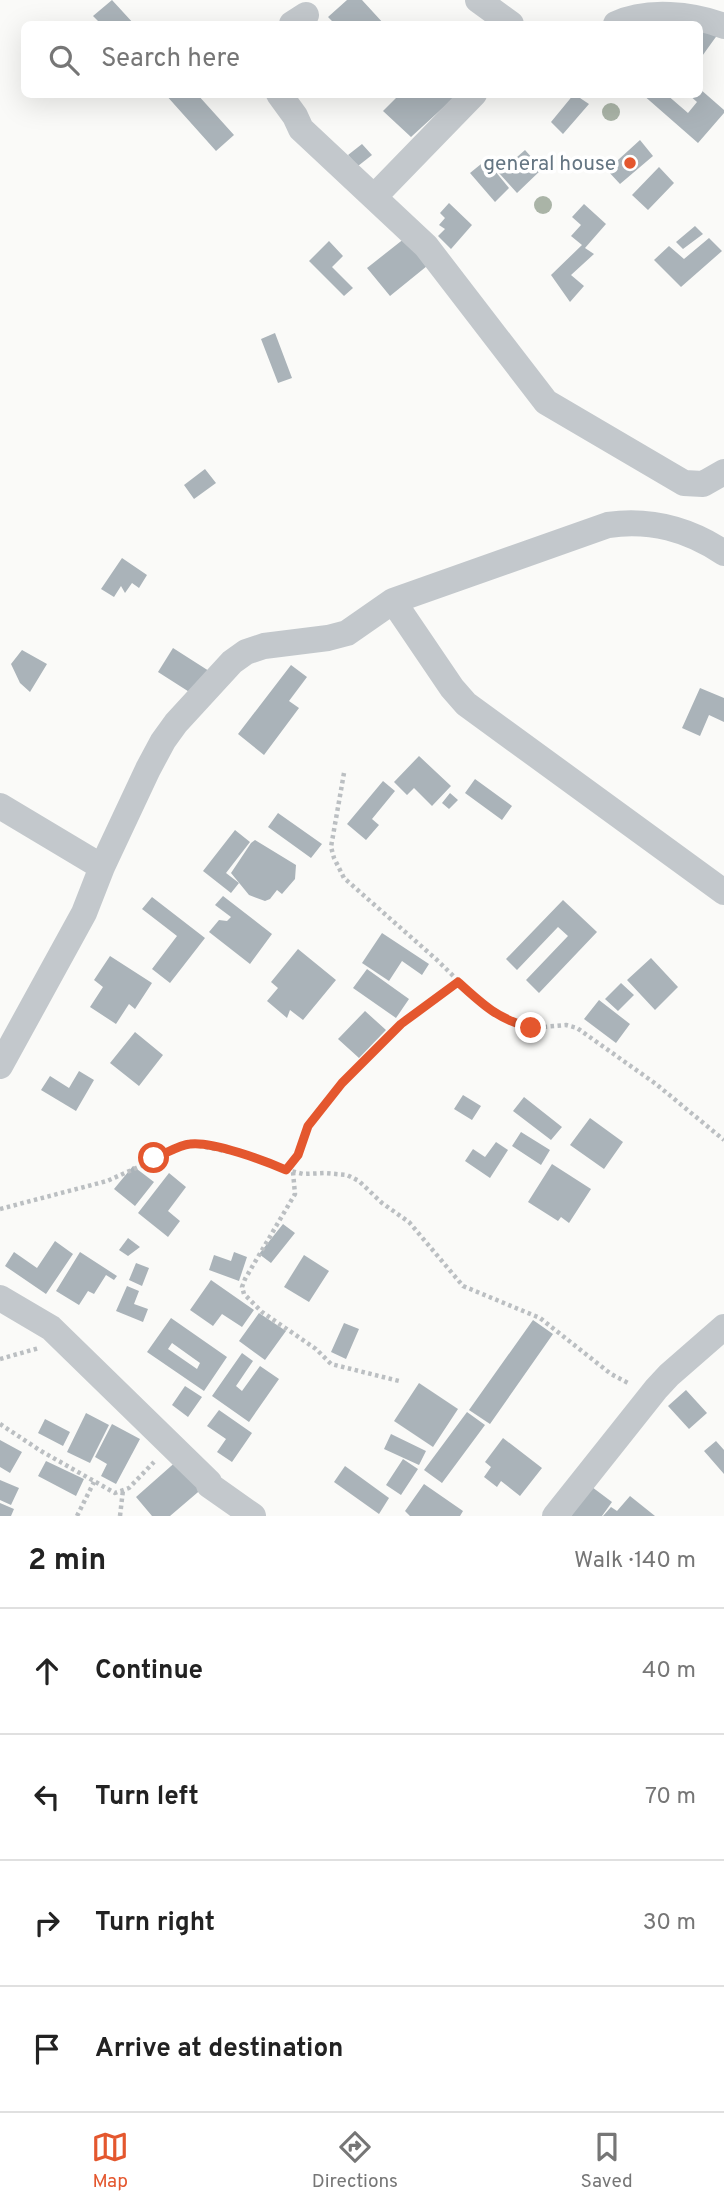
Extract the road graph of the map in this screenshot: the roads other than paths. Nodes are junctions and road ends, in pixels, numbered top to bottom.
1 (478, 0) edge
2 (507, 21) edge
3 (626, 21) edge
4 (724, 26) edge
5 (282, 98) edge
6 (470, 98) edge
7 (374, 197) junction
8 (724, 472) edge
9 (724, 553) edge
10 (393, 601) junction
11 (0, 806) edge
12 (102, 867) junction
13 (724, 892) edge
14 (0, 1066) edge
15 (0, 1298) edge
16 (724, 1327) edge
17 (253, 1516) edge
18 (555, 1516) edge

1 - 2 street
3 - 4 street
5 - 7 street
6 - 7 street
7 - 8 street
9 - 10 street
10 - 12 street
10 - 13 street
11 - 12 street
12 - 14 street
15 - 17 street
16 - 18 street

